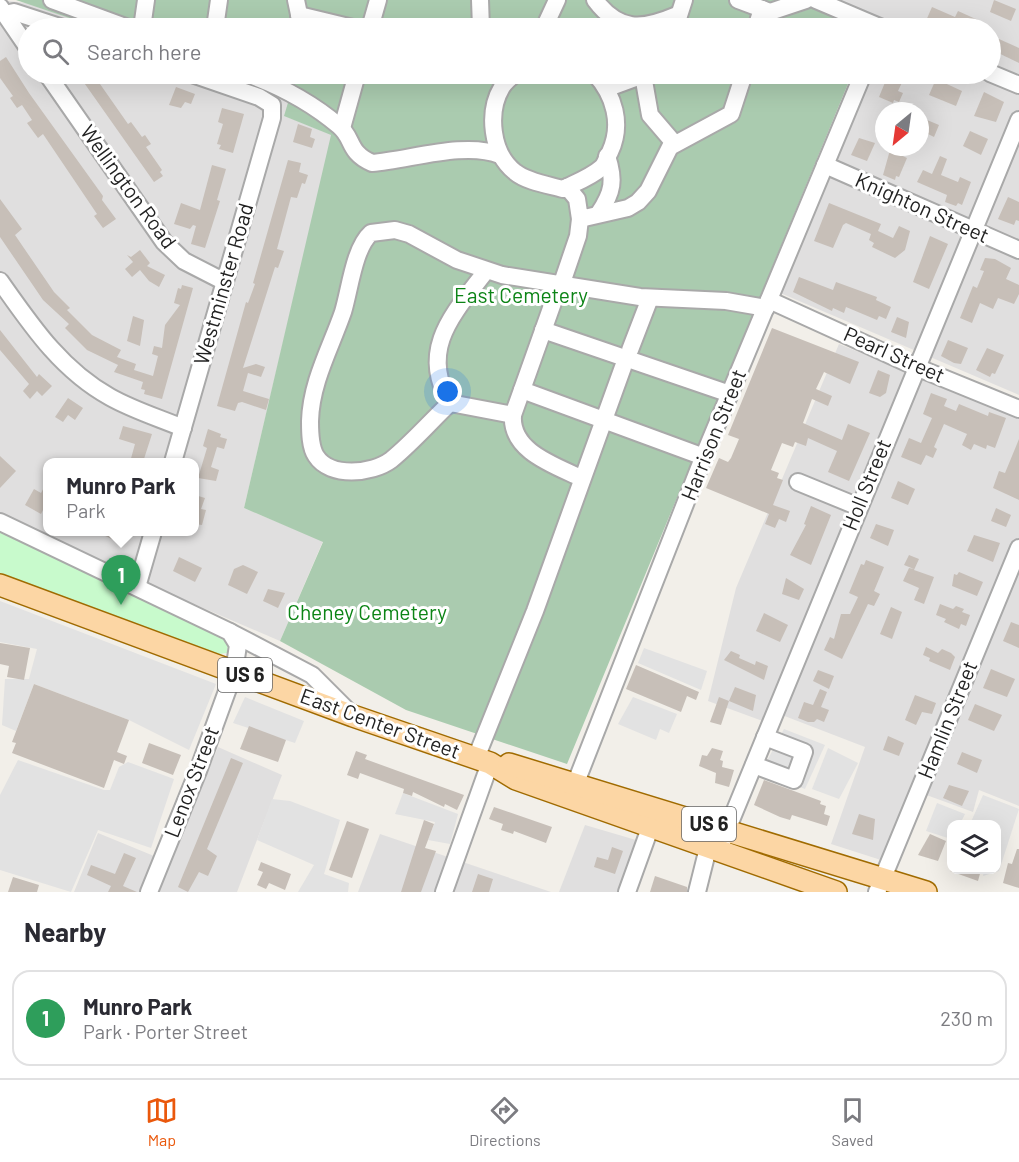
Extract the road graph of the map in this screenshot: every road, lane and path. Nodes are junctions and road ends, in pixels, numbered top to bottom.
1 (146, 0) edge
2 (219, 0) edge
3 (378, 0) edge
4 (480, 0) edge
5 (557, 0) edge
6 (595, 0) edge
7 (738, 0) edge
8 (806, 0) edge
9 (816, 0) edge
10 (59, 1) edge
11 (772, 5) edge
12 (2, 10) edge
13 (32, 18) edge
14 (102, 18) edge
15 (143, 18) edge
16 (217, 18) edge
17 (373, 18) edge
18 (481, 18) edge
19 (549, 18) edge
20 (610, 18) edge
21 (763, 18) edge
22 (858, 18) edge
23 (18, 33) edge
24 (1001, 78) edge
25 (54, 84) edge
26 (221, 84) edge
27 (290, 84) edge
28 (354, 84) edge
29 (504, 84) edge
30 (604, 84) edge
31 (618, 84) edge
32 (645, 84) edge
33 (741, 84) edge
34 (859, 84) edge
35 (1019, 85) edge
36 (608, 88) junction
37 (1019, 120) edge
38 (342, 129) junction
39 (674, 143) junction
40 (501, 155) junction
41 (607, 156) junction
42 (825, 165) junction
43 (567, 187) junction
44 (599, 213) junction
45 (580, 219) junction
46 (974, 230) junction
47 (1019, 250) edge
48 (486, 271) junction
49 (0, 281) edge
50 (225, 282) junction
51 (561, 283) junction
52 (650, 298) junction
53 (767, 304) junction
54 (543, 330) junction
55 (630, 350) dead end
56 (916, 366) junction
57 (623, 367) dead end
58 (522, 390) junction
59 (730, 393) junction
60 (450, 403) junction
61 (1019, 409) edge
62 (513, 415) junction
63 (603, 420) junction
64 (183, 428) junction
65 (704, 457) junction
66 (174, 458) edge
67 (581, 478) junction
68 (798, 482) dead end
69 (859, 507) junction
70 (0, 522) edge
71 (152, 536) edge
72 (1019, 548) edge
73 (0, 585) edge
74 (137, 587) junction
75 (230, 632) junction
76 (234, 672) junction
77 (353, 716) junction
78 (765, 737) junction
79 (483, 761) junction
80 (754, 765) junction
81 (572, 791) junction
82 (657, 807) junction
83 (650, 828) junction
84 (728, 830) junction
85 (713, 850) junction
86 (880, 885) edge
87 (149, 892) edge
88 (444, 892) edge
89 (627, 892) edge
90 (697, 892) edge
91 (836, 892) edge
92 (926, 892) edge

1 - 15 street
2 - 16 street
3 - 17 street
4 - 18 street
5 - 19 street
6 - 20 street
7 - 11 street
8 - 11 street
9 - 22 street
10 - 14 street
11 - 21 street
12 - 13 street
12 - 23 street
24 - 35 street
25 - 50 street, Wellington Road
26 - 50 street, Westminster Road
27 - 38 street
28 - 38 street
29 - 40 street
30 - 36 street
31 - 36 street
32 - 39 street
33 - 39 street
34 - 42 street, Harrison Street
36 - 41 street
37 - 46 street, Holl Street
38 - 40 street
39 - 44 street
40 - 43 street
41 - 43 street
41 - 44 street
42 - 46 street, Knighton Street
42 - 53 street, Harrison Street
43 - 45 street
44 - 45 street
45 - 51 street
46 - 47 street, Knighton Street
46 - 56 street, Holl Street
48 - 51 street, Pearl Street
48 - 60 street
48 - 60 street, Pearl Street
49 - 64 street
50 - 64 street, Westminster Road
51 - 52 street, Pearl Street
51 - 54 street
52 - 53 street, Pearl Street
52 - 55 street
53 - 56 street, Pearl Street
53 - 59 street, Harrison Street
54 - 58 street
54 - 59 street
56 - 61 street, Pearl Street
56 - 69 street, Holl Street
57 - 63 street
58 - 62 street
58 - 63 street
59 - 65 street, Harrison Street
60 - 62 street
62 - 67 street
63 - 65 street
63 - 67 street
64 - 66 street, Westminster Road
65 - 81 street, Harrison Street
67 - 79 street
68 - 69 street
69 - 78 street, Holl Street
70 - 74 street
71 - 74 street
72 - 86 street, Hamlin Street
73 - 76 main road, East Center Street / US 6
74 - 75 street
75 - 76 street, Lenox Street
75 - 77 street
76 - 77 main road, East Center Street / US 6
76 - 87 street, Lenox Street
77 - 79 main road, East Center Street / US 6
78 - 80 street, Holl Street
78 - 80 street
79 - 81 main road, East Center Street / US 6
79 - 88 street
80 - 84 street, Holl Street
81 - 82 main road, East Center Street / US 6
81 - 83 main road, East Center Street / US 6
82 - 83 street
82 - 84 main road, East Center Street / US 6
83 - 85 main road, East Center Street / US 6
83 - 89 street
84 - 85 street, Holl Street
84 - 86 main road, East Center Street / US 6
85 - 90 street, Holl Street
85 - 91 main road, East Center Street / US 6
86 - 92 main road, East Center Street / US 6

